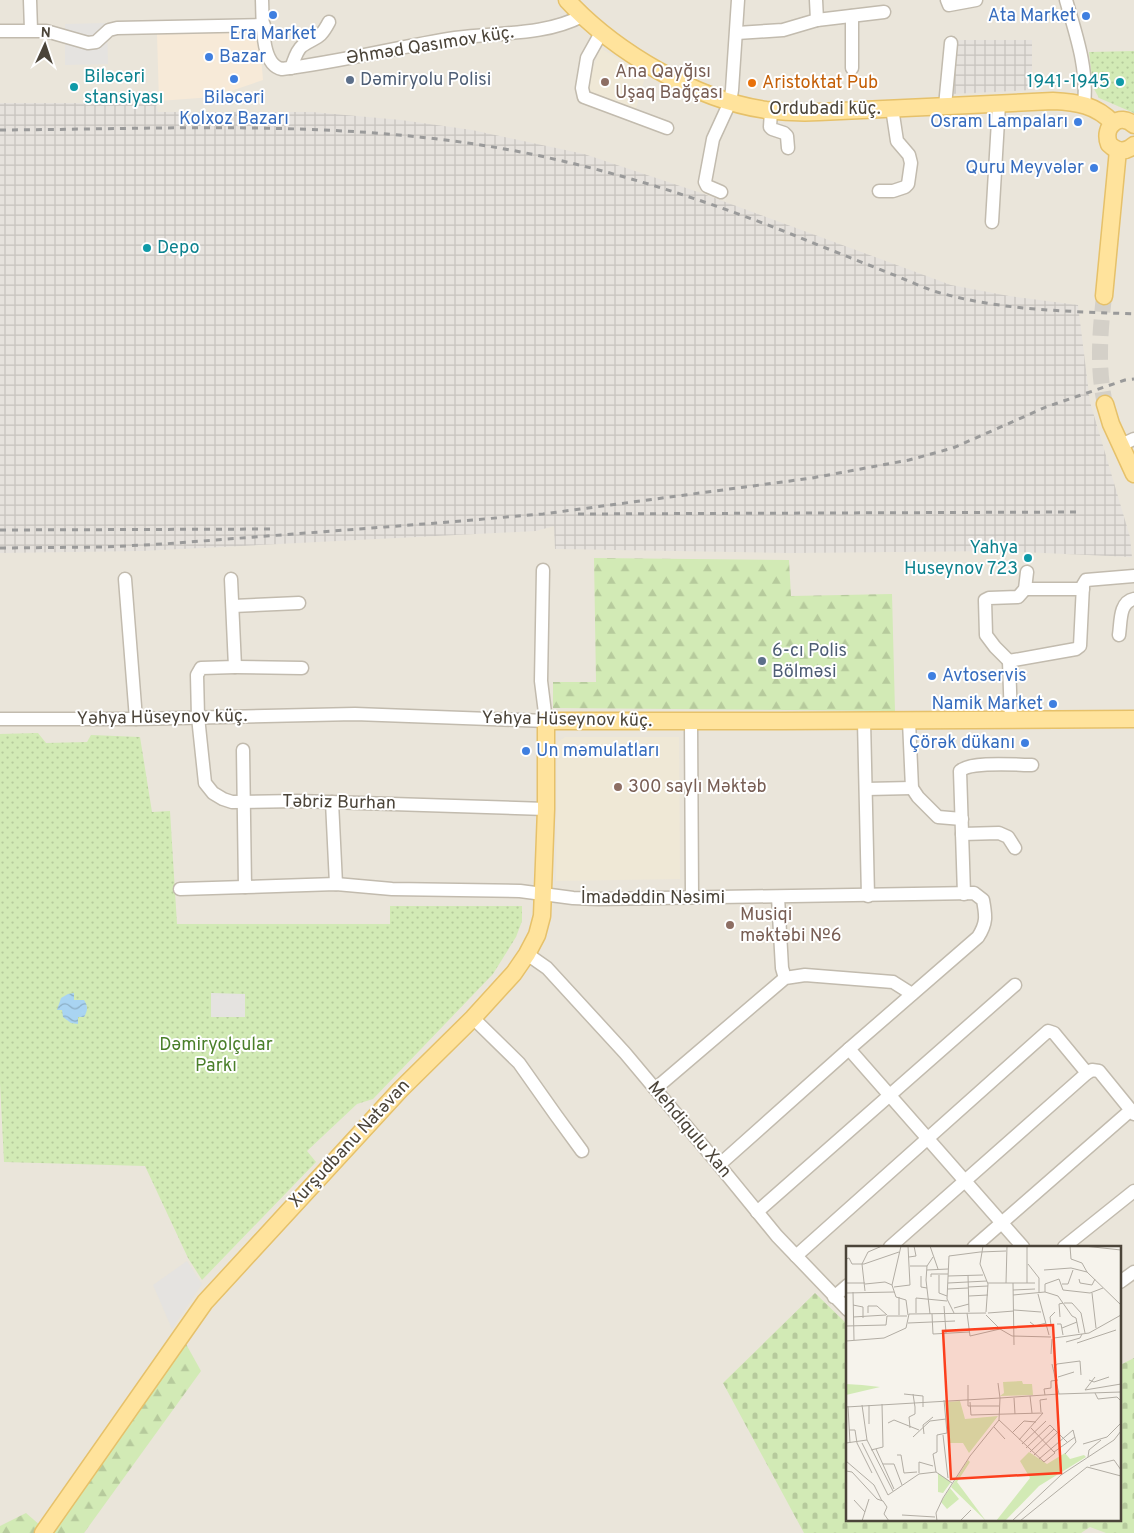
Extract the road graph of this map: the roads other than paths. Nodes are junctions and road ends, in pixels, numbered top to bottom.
1 (30, 0) edge
2 (262, 0) edge
3 (567, 0) edge
4 (738, 0) edge
5 (816, 0) edge
6 (947, 0) edge
7 (976, 0) edge
8 (1066, 0) edge
9 (884, 12) dead end
10 (582, 16) junction
11 (852, 16) junction
12 (817, 20) junction
13 (328, 22) dead end
14 (264, 25) junction
15 (31, 30) junction
16 (0, 31) edge
17 (602, 33) junction
18 (737, 34) junction
19 (951, 43) dead end
20 (292, 68) junction
21 (852, 68) dead end
22 (730, 102) junction
23 (999, 104) junction
24 (1084, 104) junction
25 (945, 106) junction
26 (892, 108) junction
27 (771, 110) junction
28 (1113, 123) junction
29 (1134, 125) edge
30 (667, 128) dead end
31 (1134, 145) edge
32 (788, 148) dead end
33 (1118, 150) junction
34 (721, 192) dead end
35 (879, 192) dead end
36 (992, 222) dead end
37 (1104, 296) tunnel mouth
38 (1105, 404) tunnel mouth
39 (1128, 442) edge
40 (1134, 474) edge
41 (543, 570) dead end
42 (1027, 572) dead end
43 (1134, 576) edge
44 (125, 579) dead end
45 (231, 579) dead end
46 (1083, 588) junction
47 (1025, 589) junction
48 (1134, 599) edge
49 (299, 604) dead end
50 (233, 606) junction
51 (1119, 635) dead end
52 (1010, 661) junction
53 (235, 667) junction
54 (302, 668) dead end
55 (198, 717) junction
56 (0, 719) edge
57 (136, 719) junction
58 (1134, 719) edge
59 (1011, 720) junction
60 (546, 721) junction
61 (691, 721) junction
62 (864, 721) junction
63 (909, 721) junction
64 (243, 750) dead end
65 (1032, 765) dead end
66 (912, 788) junction
67 (866, 789) junction
68 (244, 802) junction
69 (332, 802) junction
70 (546, 809) junction
71 (962, 818) junction
72 (962, 834) junction
73 (1015, 848) dead end
74 (336, 884) junction
75 (245, 888) junction
76 (180, 889) dead end
77 (969, 894) junction
78 (543, 895) junction
79 (868, 896) junction
80 (692, 897) junction
81 (778, 897) junction
82 (527, 954) junction
83 (785, 978) junction
84 (1015, 985) dead end
85 (912, 994) junction
86 (473, 1018) junction
87 (849, 1049) junction
88 (1087, 1073) junction
89 (655, 1090) junction
90 (890, 1096) junction
91 (1133, 1112) edge
92 (928, 1139) junction
93 (582, 1151) dead end
94 (719, 1165) junction
95 (965, 1180) junction
96 (1134, 1191) edge
97 (757, 1212) junction
98 (1002, 1223) junction
99 (891, 1246) edge
100 (975, 1246) edge
101 (1022, 1246) edge
102 (1065, 1246) edge
103 (796, 1256) junction
104 (1134, 1272) edge
105 (1122, 1281) edge
106 (846, 1287) edge
107 (834, 1297) junction
108 (846, 1308) edge
109 (43, 1533) edge

1 - 15 street
2 - 14 street
3 - 10 main road, Ordubadi küç.
4 - 18 street
5 - 12 street
6 - 7 street
8 - 24 street
9 - 11 street
10 - 17 main road, Ordubadi küç.
10 - 20 street, Əhməd Qasımov küç.
11 - 12 street
11 - 21 street
12 - 18 street
13 - 20 street
14 - 15 street
14 - 20 street, Əhməd Qasımov küç.
15 - 16 street
17 - 22 main road, Ordubadi küç.
17 - 30 street
18 - 22 street
19 - 25 street
22 - 27 main road, Ordubadi küç.
22 - 34 street
23 - 24 main road, Ordubadi küç.
23 - 25 main road, Ordubadi küç.
23 - 36 street
24 - 28 main road
25 - 26 main road, Ordubadi küç.
26 - 27 main road, Ordubadi küç.
26 - 35 street
27 - 32 street
28 - 29 main road
28 - 33 main road
31 - 33 main road
33 - 37 main road
38 - 39 main road
39 - 40 main road
41 - 60 street
42 - 47 street
43 - 46 street
44 - 57 street
45 - 50 street
46 - 47 street
46 - 52 street
47 - 52 street
48 - 51 street
49 - 50 street
50 - 53 street
52 - 59 street
53 - 54 street
53 - 55 street, Təbriz Burhan
55 - 57 street, Yəhya Hüseynov küç.
55 - 60 street, Yəhya Hüseynov küç.
55 - 68 street, Təbriz Burhan
56 - 57 street, Yəhya Hüseynov küç.
58 - 59 main road, Yəhya Hüseynov küç.
59 - 63 main road, Yəhya Hüseynov küç.
60 - 61 main road, Yəhya Hüseynov küç.
60 - 70 main road, Xurşudbanu Natəvan
61 - 62 main road, Yəhya Hüseynov küç.
61 - 80 street
62 - 63 main road, Yəhya Hüseynov küç.
62 - 67 street
63 - 66 street
64 - 68 street
65 - 71 street
66 - 67 street
66 - 71 street
67 - 79 street
68 - 69 street, Təbriz Burhan
68 - 75 street
69 - 70 street, Təbriz Burhan
69 - 74 street
70 - 78 main road, Xurşudbanu Natəvan
71 - 72 street
72 - 73 street
72 - 77 street
74 - 75 street, İmadəddin Nəsimi
74 - 78 street, İmadəddin Nəsimi
75 - 76 street, İmadəddin Nəsimi
77 - 79 street, İmadəddin Nəsimi
77 - 85 street
78 - 80 street, İmadəddin Nəsimi
78 - 82 main road, Xurşudbanu Natəvan
79 - 81 street, İmadəddin Nəsimi
80 - 81 street, İmadəddin Nəsimi
81 - 83 street
82 - 86 main road, Xurşudbanu Natəvan
82 - 89 street, Mehdiqulu Xan
83 - 85 street
83 - 89 street
84 - 90 street
85 - 87 street
86 - 93 street
86 - 109 main road, Xurşudbanu Natəvan
87 - 90 street
87 - 94 street
88 - 91 street
88 - 92 street
88 - 95 street
89 - 94 street, Mehdiqulu Xan
90 - 92 street
90 - 97 street
91 - 98 street
92 - 95 street
92 - 103 street
94 - 97 street, Mehdiqulu Xan
95 - 98 street
95 - 99 street
96 - 102 street
97 - 103 street, Mehdiqulu Xan
98 - 100 street
98 - 101 street
103 - 107 street, Mehdiqulu Xan
104 - 105 street
106 - 107 street
107 - 108 street, Mehdiqulu Xan

